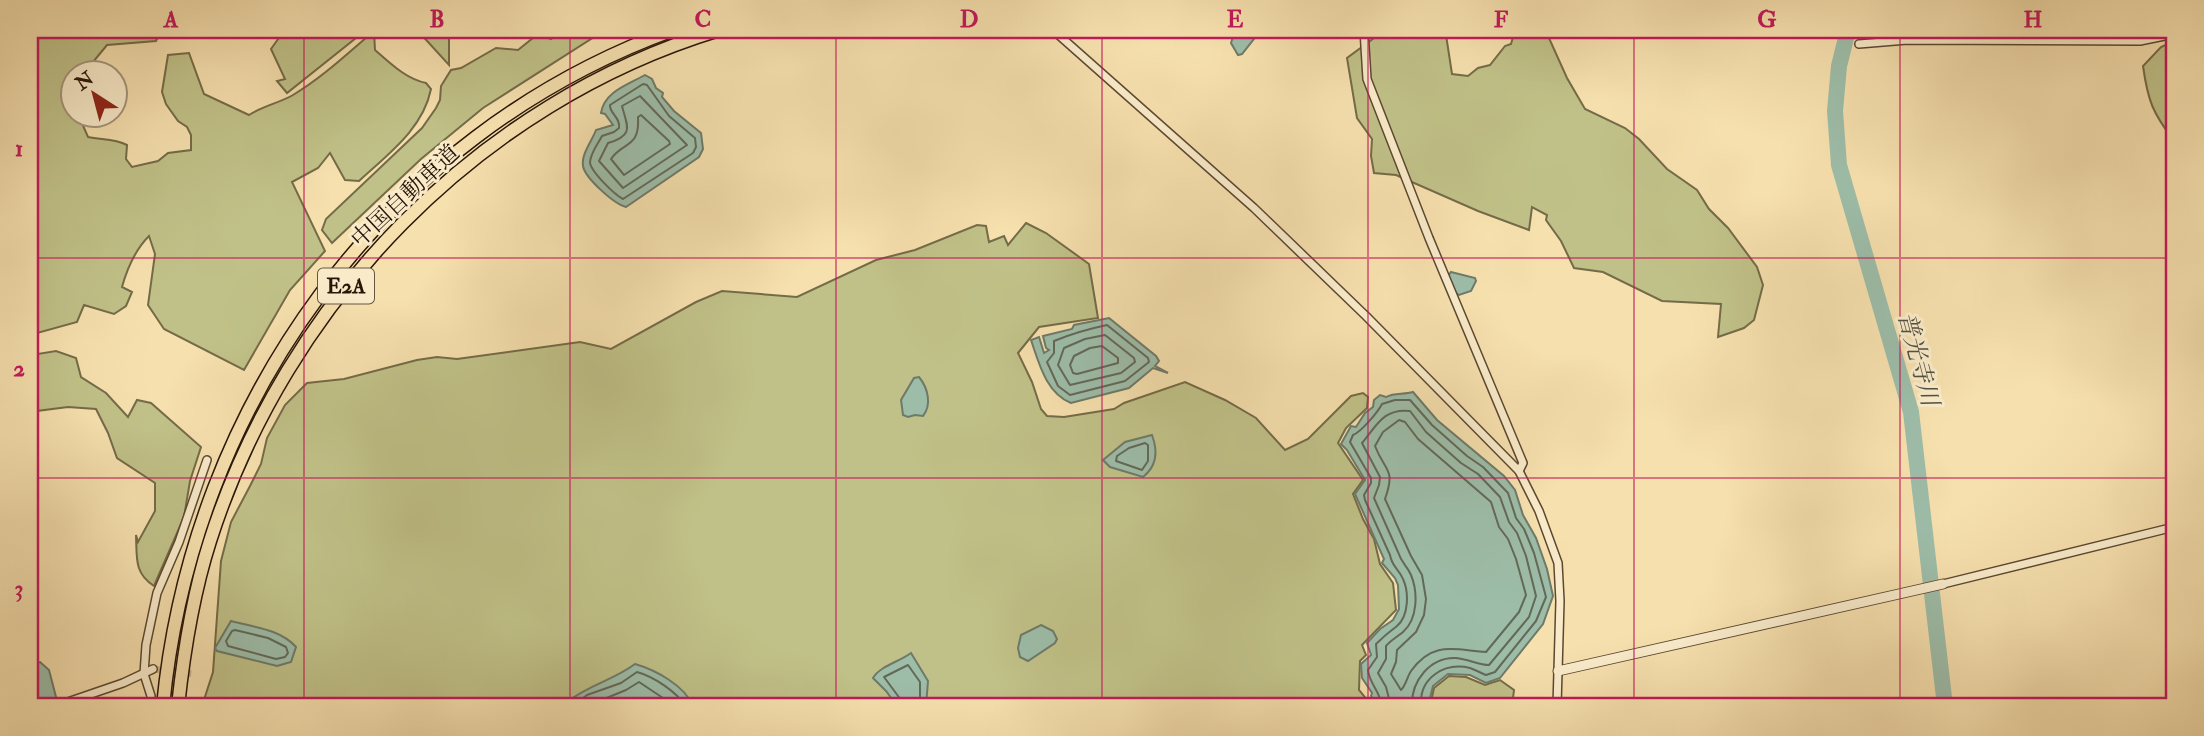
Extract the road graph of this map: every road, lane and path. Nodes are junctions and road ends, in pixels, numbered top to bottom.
1 (673, 30) edge
2 (719, 30) edge
3 (1053, 30) edge
4 (1364, 30) edge
5 (2174, 34) edge
6 (1859, 44) dead end
7 (207, 460) dead end
8 (1519, 471) junction
9 (2174, 527) edge
10 (1943, 584) joint
11 (153, 669) tunnel mouth
12 (1558, 671) junction
13 (144, 674) junction
14 (56, 706) edge
15 (150, 706) edge
16 (163, 706) edge
17 (178, 706) edge
18 (1557, 706) edge

1 - 16 highway, 中国自動車道 / E2A
2 - 17 highway, 中国自動車道 / E2A
3 - 8 street
4 - 8 street
5 - 6 street
7 - 13 street
8 - 12 street
9 - 10 street
10 - 12 street
11 - 13 street
12 - 18 street
13 - 14 street
13 - 15 street

